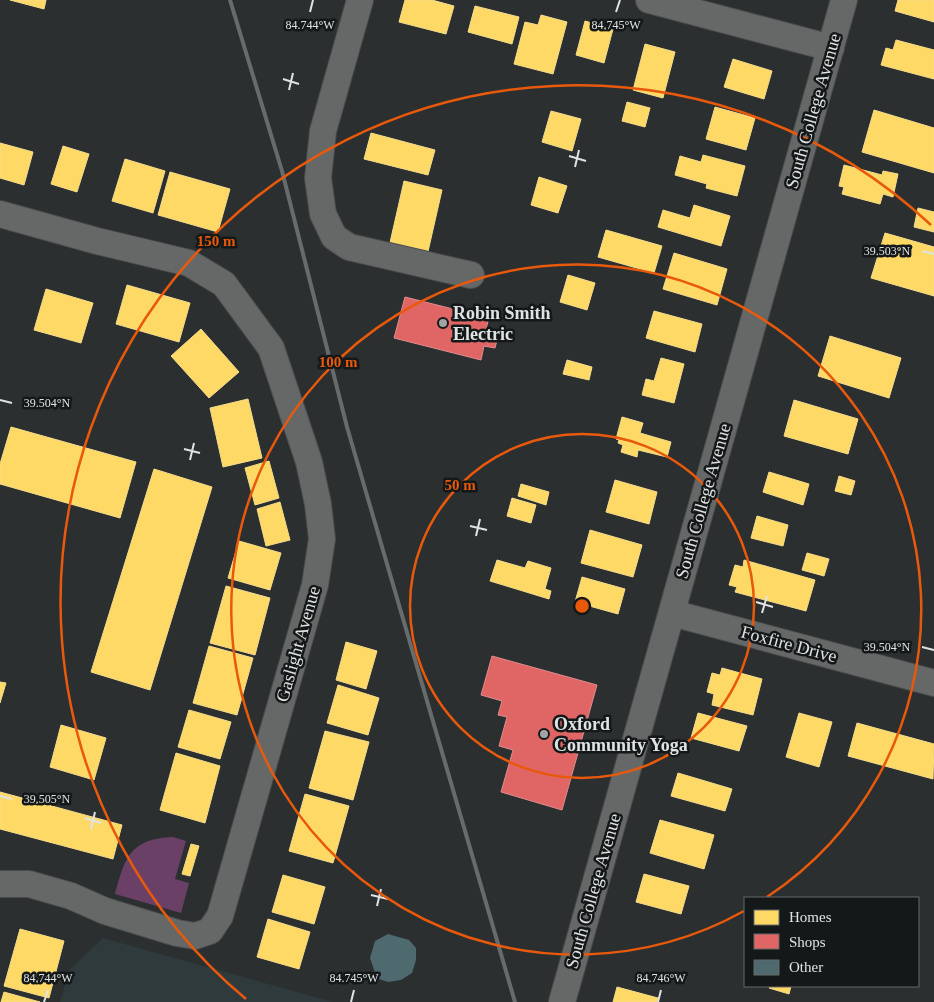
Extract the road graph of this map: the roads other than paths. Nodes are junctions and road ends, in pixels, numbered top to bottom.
1 (360, 0) edge
2 (649, 0) edge
3 (844, 0) edge
4 (831, 48) junction
5 (0, 214) edge
6 (471, 275) dead end
7 (672, 613) junction
8 (934, 683) edge
9 (0, 884) edge
10 (562, 1002) edge

1 - 6 street
2 - 4 street
3 - 4 street, South College Avenue
4 - 7 street, South College Avenue
5 - 9 street, Gaslight Avenue
7 - 8 street, Foxfire Drive
7 - 10 street, South College Avenue

